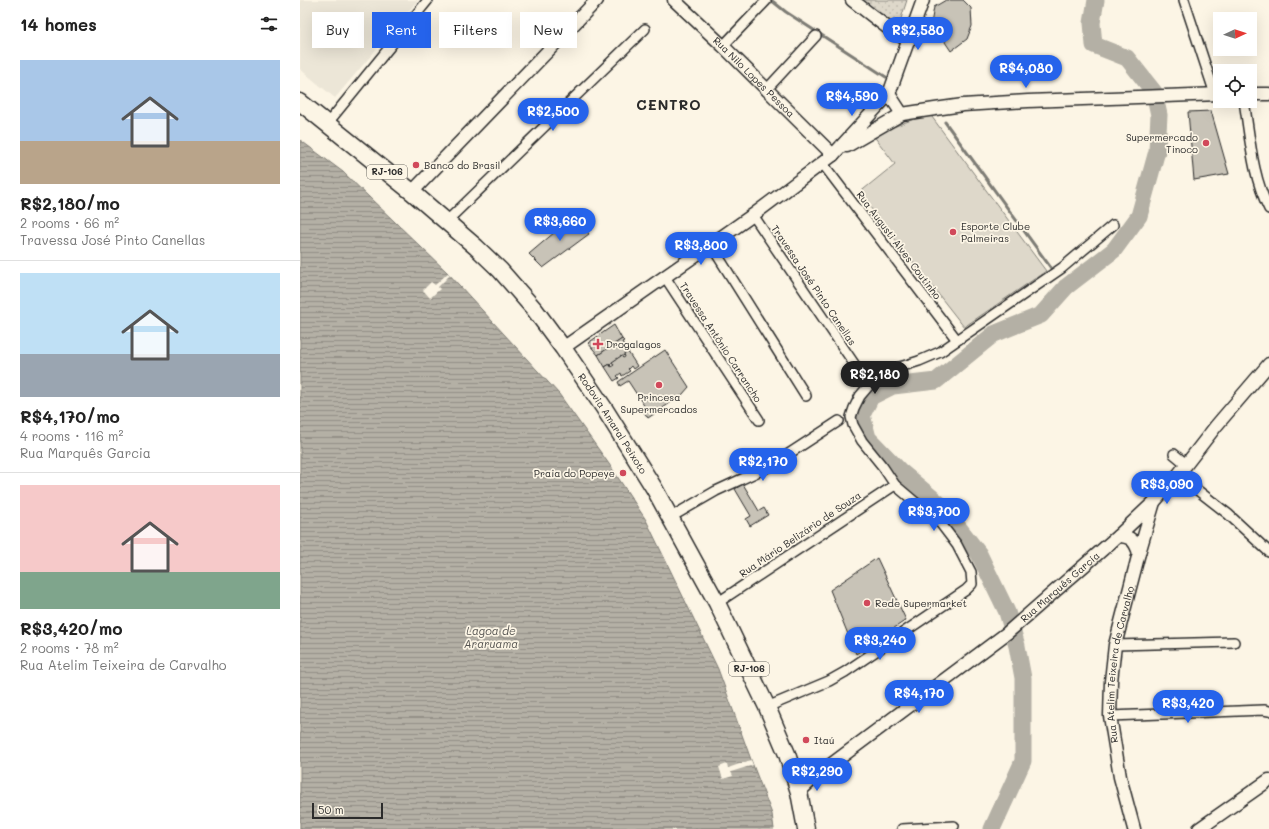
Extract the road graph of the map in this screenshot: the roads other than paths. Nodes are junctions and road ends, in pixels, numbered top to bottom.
1 (428, 0) edge
2 (597, 0) edge
3 (674, 0) edge
4 (852, 0) edge
5 (923, 0) edge
6 (1184, 0) edge
7 (766, 1) dead end
8 (644, 29) dead end
9 (816, 36) dead end
10 (908, 42) junction
11 (723, 46) junction
12 (1213, 80) edge
13 (767, 89) junction
14 (889, 94) junction
15 (1213, 94) edge
16 (1257, 94) edge
17 (1269, 94) edge
18 (300, 102) edge
19 (1245, 108) edge
20 (902, 114) junction
21 (327, 124) junction
22 (865, 128) junction
23 (833, 156) junction
24 (822, 164) junction
25 (412, 192) junction
26 (1269, 209) edge
27 (753, 215) junction
28 (447, 221) junction
29 (1113, 225) dead end
30 (711, 245) junction
31 (665, 277) junction
32 (957, 340) junction
33 (563, 348) junction
34 (1269, 364) edge
35 (857, 368) dead end
36 (806, 396) dead end
37 (759, 420) dead end
38 (839, 421) dead end
39 (1174, 454) dead end
40 (1186, 464) junction
41 (1178, 474) junction
42 (895, 485) junction
43 (1154, 502) junction
44 (671, 517) junction
45 (1118, 536) junction
46 (1269, 552) edge
47 (1139, 553) junction
48 (717, 603) junction
49 (1234, 642) dead end
50 (1115, 645) junction
51 (767, 707) junction
52 (1269, 711) edge
53 (1110, 716) junction
54 (1269, 780) edge
55 (797, 784) junction
56 (954, 826) dead end
57 (806, 829) edge
58 (902, 829) edge
59 (1134, 829) edge
60 (1199, 829) edge

1 - 21 street
2 - 25 street
3 - 11 street, Rua Nilo Lopes Pessoa
4 - 10 street
5 - 10 street
6 - 12 street
7 - 11 street
8 - 28 street
9 - 13 street
10 - 14 street
11 - 13 street, Rua Nilo Lopes Pessoa
13 - 23 street, Rua Nilo Lopes Pessoa
14 - 20 street
14 - 22 street
15 - 20 street
16 - 17 street
18 - 21 highway, Rodovia Amaral Peixoto / RJ-106
19 - 26 street
20 - 22 street
21 - 25 highway, Rodovia Amaral Peixoto / RJ-106
22 - 23 street
23 - 24 street
24 - 27 street
24 - 32 street, Rua Augusti Alves Coutinho
25 - 28 highway, Rodovia Amaral Peixoto / RJ-106
27 - 30 street
27 - 35 street, Travessa José Pinto Canellas
28 - 33 highway, Rodovia Amaral Peixoto / RJ-106
29 - 32 street
30 - 31 street
30 - 36 street
31 - 33 street
31 - 37 street, Travessa Antônio Carrancho
32 - 42 street
33 - 44 highway, Rodovia Amaral Peixoto / RJ-106
34 - 40 street, Rua Marquês Garcia
38 - 44 street
39 - 40 street
40 - 41 street, Rua Marquês Garcia
41 - 43 street, Rua Marquês Garcia
41 - 46 street
42 - 48 street, Rua Mário Belizário de Souza
42 - 51 street
43 - 45 street, Rua Marquês Garcia
43 - 47 street, Rua Atelim Teixeira de Carvalho
44 - 48 highway, Rodovia Amaral Peixoto / RJ-106
45 - 47 street
45 - 55 street, Rua Marquês Garcia
47 - 50 street, Rua Atelim Teixeira de Carvalho
48 - 51 highway, Rodovia Amaral Peixoto / RJ-106
49 - 50 street
50 - 53 street, Rua Atelim Teixeira de Carvalho
51 - 55 highway, Rodovia Amaral Peixoto / RJ-106
52 - 53 street
53 - 59 street, Rua Atelim Teixeira de Carvalho
54 - 60 street
55 - 57 highway, Rodovia Amaral Peixoto / RJ-106
56 - 58 street

